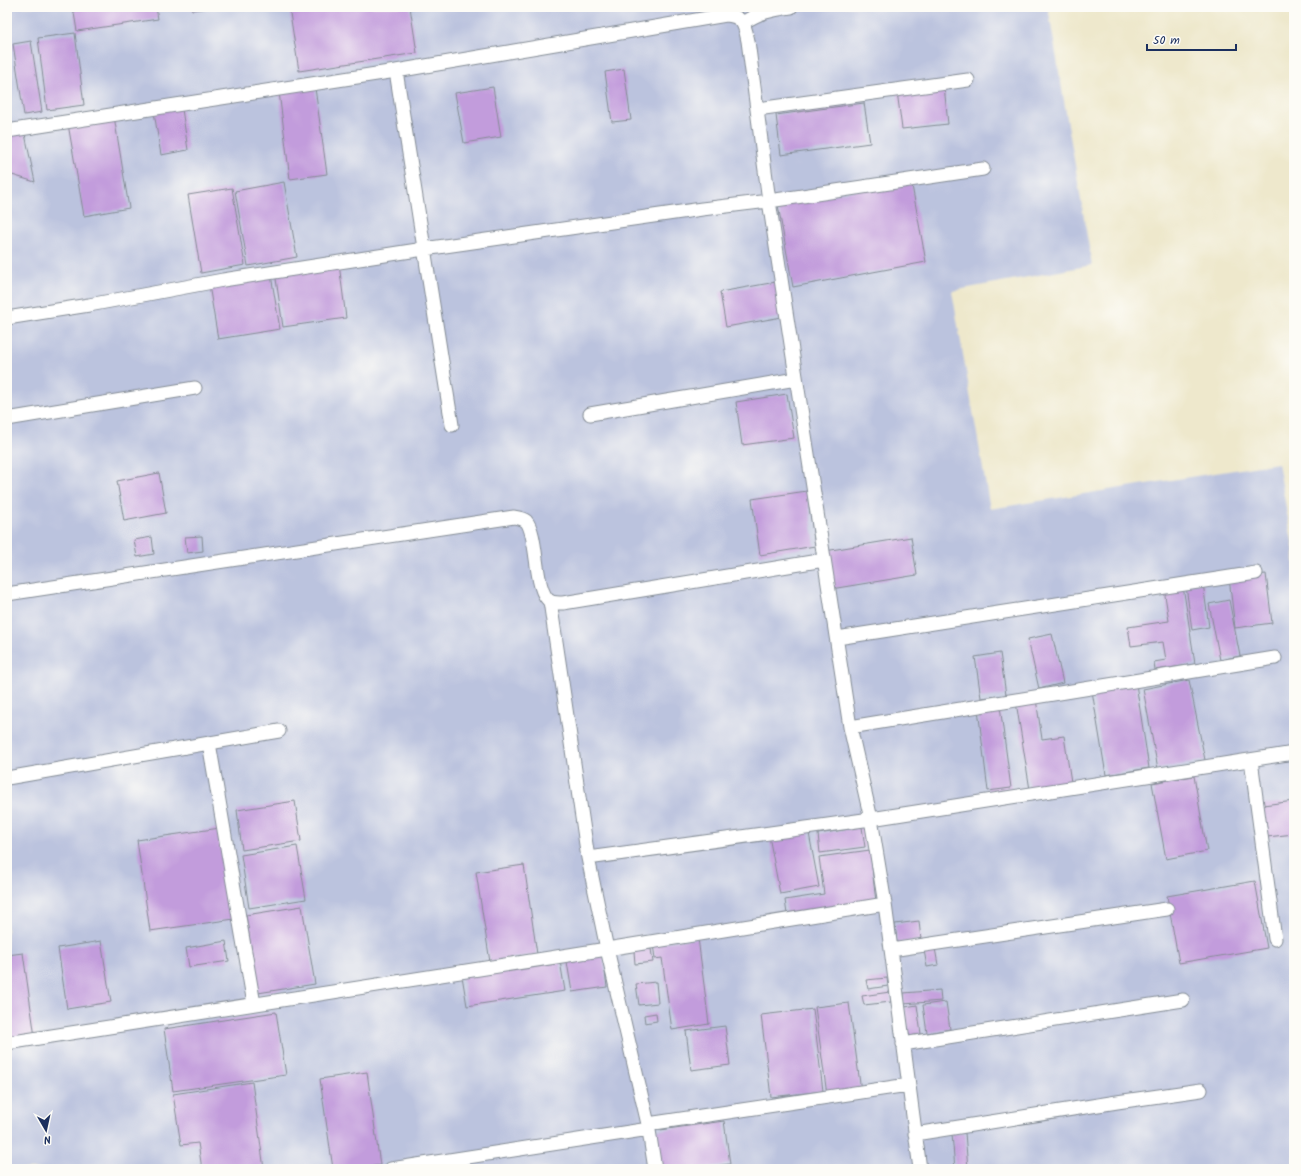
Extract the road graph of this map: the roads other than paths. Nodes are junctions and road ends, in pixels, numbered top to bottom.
1 (791, 7) edge
2 (741, 16) edge
3 (396, 71) junction
4 (968, 80) dead end
5 (757, 109) junction
6 (7, 131) edge
7 (983, 169) dead end
8 (769, 201) junction
9 (424, 249) junction
10 (7, 318) edge
11 (796, 379) junction
12 (195, 388) dead end
13 (590, 414) dead end
14 (7, 419) edge
15 (452, 425) dead end
16 (824, 560) junction
17 (1256, 573) dead end
18 (7, 594) edge
19 (550, 601) junction
20 (837, 638) junction
21 (1275, 658) dead end
22 (850, 727) junction
23 (279, 731) dead end
24 (209, 743) junction
25 (1294, 753) edge
26 (1251, 760) junction
27 (7, 778) edge
28 (871, 819) junction
29 (588, 858) junction
30 (885, 904) junction
31 (1167, 909) dead end
32 (1275, 939) dead end
33 (607, 949) junction
34 (891, 950) junction
35 (1183, 1000) dead end
36 (254, 1004) junction
37 (7, 1043) edge
38 (903, 1044) junction
39 (908, 1085) junction
40 (1201, 1090) dead end
41 (648, 1126) junction
42 (915, 1134) junction
43 (391, 1169) edge
44 (655, 1169) edge
45 (920, 1169) edge

1 - 2 lane
2 - 3 lane
2 - 5 lane
3 - 6 lane
3 - 9 lane
4 - 5 lane
5 - 8 lane
7 - 8 lane
8 - 9 lane
8 - 11 lane
9 - 10 lane
9 - 15 lane
11 - 13 lane
11 - 16 lane
12 - 14 lane
16 - 19 lane
16 - 20 lane
17 - 20 lane
18 - 19 lane
19 - 29 lane
20 - 22 lane
21 - 22 lane
22 - 28 lane
23 - 24 lane
24 - 27 lane
24 - 36 lane
25 - 26 lane
26 - 28 lane
26 - 32 lane
28 - 29 lane
28 - 30 lane
29 - 33 lane
30 - 33 lane
30 - 34 lane
31 - 34 lane
33 - 36 lane
33 - 41 lane
34 - 38 lane
35 - 38 lane
36 - 37 lane
38 - 39 lane
39 - 41 lane
39 - 42 lane
40 - 42 lane
41 - 43 lane
41 - 44 lane
42 - 45 lane

